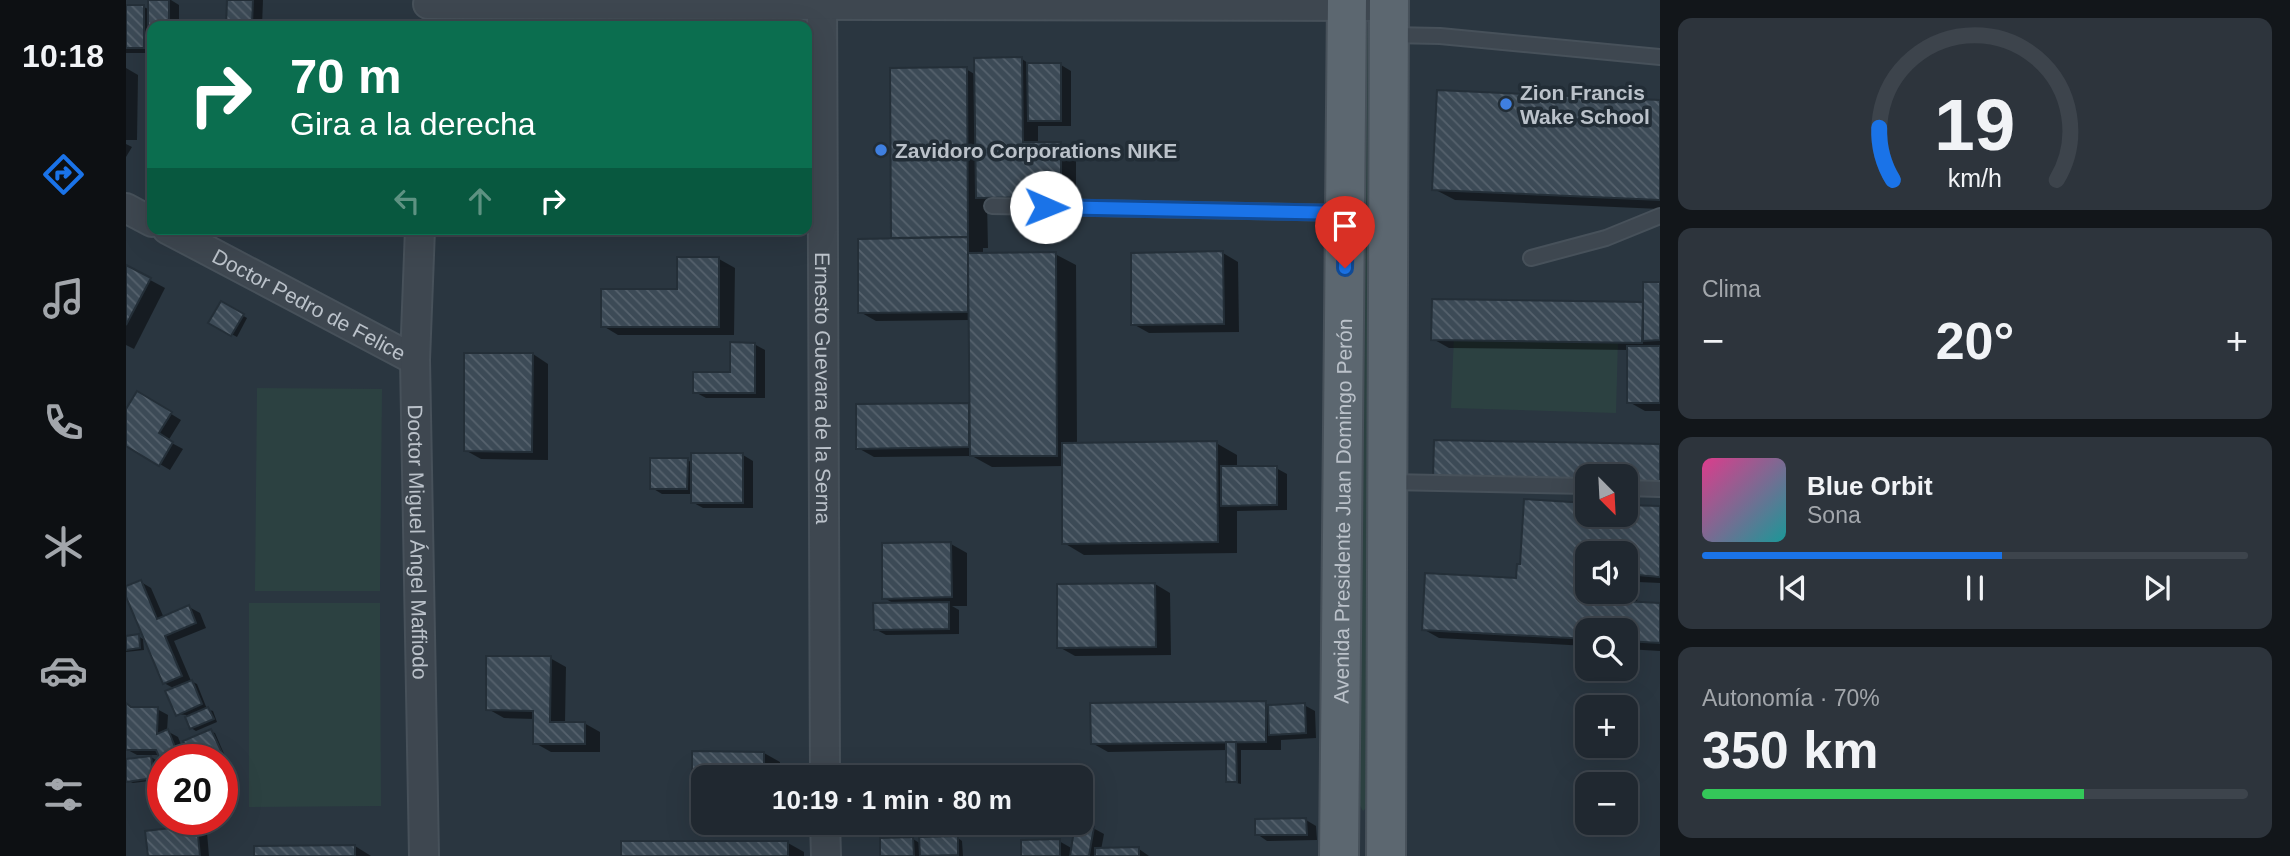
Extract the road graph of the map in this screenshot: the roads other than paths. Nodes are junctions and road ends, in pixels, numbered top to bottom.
1 (822, 3) edge
2 (1347, 3) edge
3 (427, 10) edge
4 (1389, 14) edge
5 (1660, 57) edge
6 (992, 206) dead end
7 (126, 208) edge
8 (1346, 213) junction
9 (1660, 216) edge
10 (147, 219) edge
11 (178, 235) edge
12 (420, 235) edge
13 (1531, 258) dead end
14 (415, 360) junction
15 (1387, 482) junction
16 (1575, 486) edge
17 (1638, 488) edge
18 (1660, 489) edge
19 (825, 765) edge
20 (825, 835) edge
21 (1339, 839) edge
22 (1386, 839) edge
23 (424, 856) edge
24 (826, 856) edge

1 - 2 street
1 - 3 street
1 - 19 street, Ernesto Guevara de la Serna
2 - 4 street
2 - 8 main road, Avenida Presidente Juan Domingo Perón
4 - 5 lane
4 - 15 main road, Avenida Presidente Juan Domingo Perón
6 - 8 lane
7 - 10 street
8 - 21 main road, Avenida Presidente Juan Domingo Perón
9 - 13 lane
11 - 14 street, Doctor Pedro de Felice
12 - 14 street, Doctor Miguel Ángel Maffiodo
14 - 23 street, Doctor Miguel Ángel Maffiodo
15 - 16 lane
15 - 22 main road, Avenida Presidente Juan Domingo Perón
17 - 18 lane
20 - 24 street
21 - 22 main road

